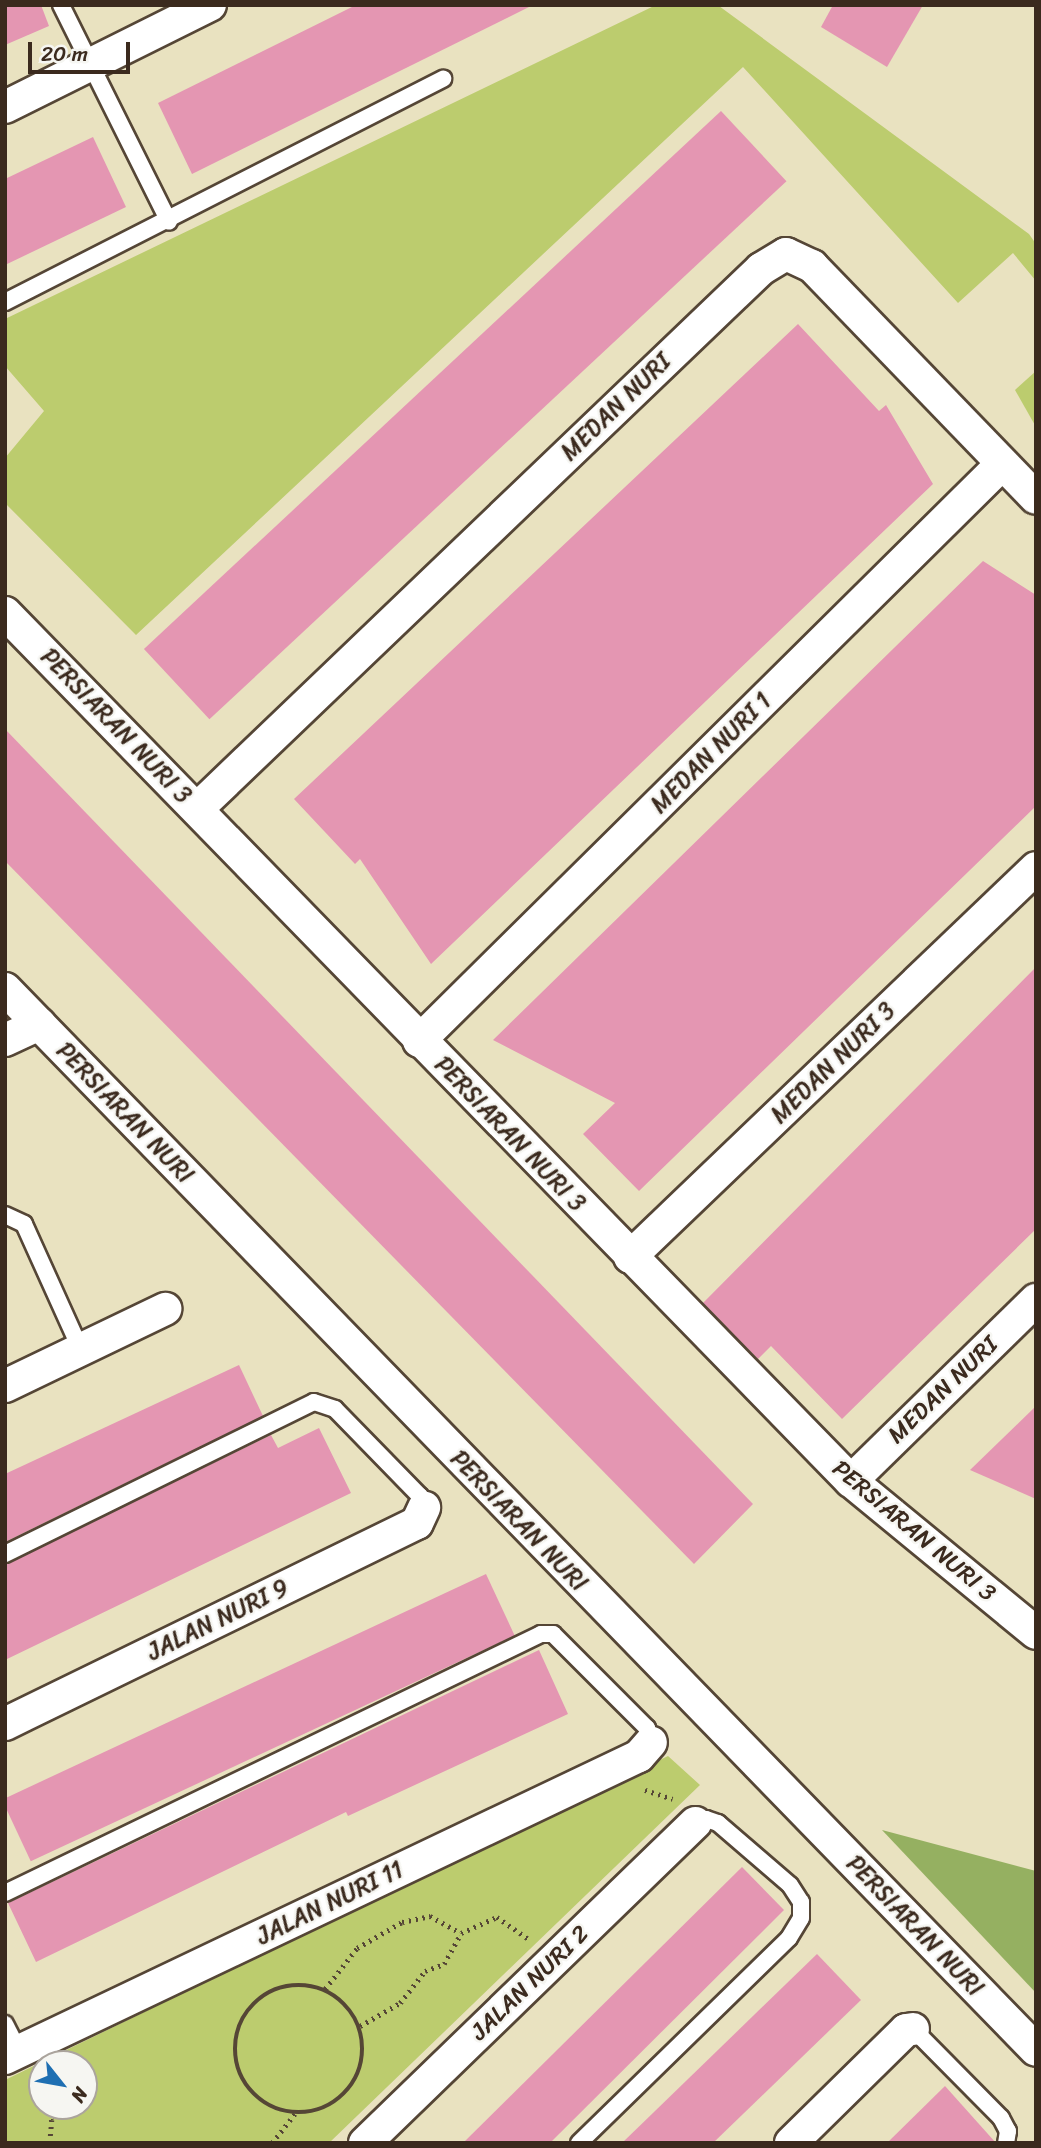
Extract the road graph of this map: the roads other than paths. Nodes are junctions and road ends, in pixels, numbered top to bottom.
1 (61, 5) edge
2 (210, 5) edge
3 (92, 66) junction
4 (443, 79) dead end
5 (5, 107) edge
6 (169, 222) junction
7 (5, 302) edge
8 (1002, 464) junction
9 (1036, 498) edge
10 (5, 613) edge
11 (197, 808) junction
12 (1036, 868) edge
13 (5, 989) edge
14 (39, 1024) junction
15 (5, 1040) edge
16 (419, 1041) junction
17 (5, 1215) edge
18 (630, 1257) junction
19 (1036, 1300) edge
20 (165, 1309) dead end
21 (81, 1350) junction
22 (5, 1386) edge
23 (851, 1480) junction
24 (424, 1508) joint
25 (5, 1554) edge
26 (1036, 1633) edge
27 (5, 1724) edge
28 (651, 1742) joint
29 (695, 1823) joint
30 (5, 1893) edge
31 (913, 2029) joint
32 (10, 2045) edge
33 (1036, 2050) edge
34 (365, 2143) edge
35 (579, 2143) edge
36 (791, 2143) edge
37 (1006, 2143) edge

1 - 3 lane
2 - 3 street
3 - 5 street
3 - 6 lane
4 - 6 lane
6 - 7 lane
8 - 9 street, MEDAN NURI
8 - 11 street, MEDAN NURI
8 - 16 street, MEDAN NURI 1
10 - 11 street, PERSIARAN NURI 3
11 - 16 street, PERSIARAN NURI 3
12 - 18 street, MEDAN NURI 3
13 - 14 street, PERSIARAN NURI
14 - 15 street
14 - 33 street, PERSIARAN NURI
16 - 18 street, PERSIARAN NURI 3
17 - 21 lane
18 - 23 street, PERSIARAN NURI 3
19 - 23 street, MEDAN NURI
20 - 21 street
21 - 22 street
23 - 26 street, PERSIARAN NURI 3
24 - 25 lane
24 - 27 street, JALAN NURI 9
28 - 30 lane
28 - 32 street, JALAN NURI 11
29 - 34 street, JALAN NURI 2
29 - 35 lane
31 - 36 street
31 - 37 lane

